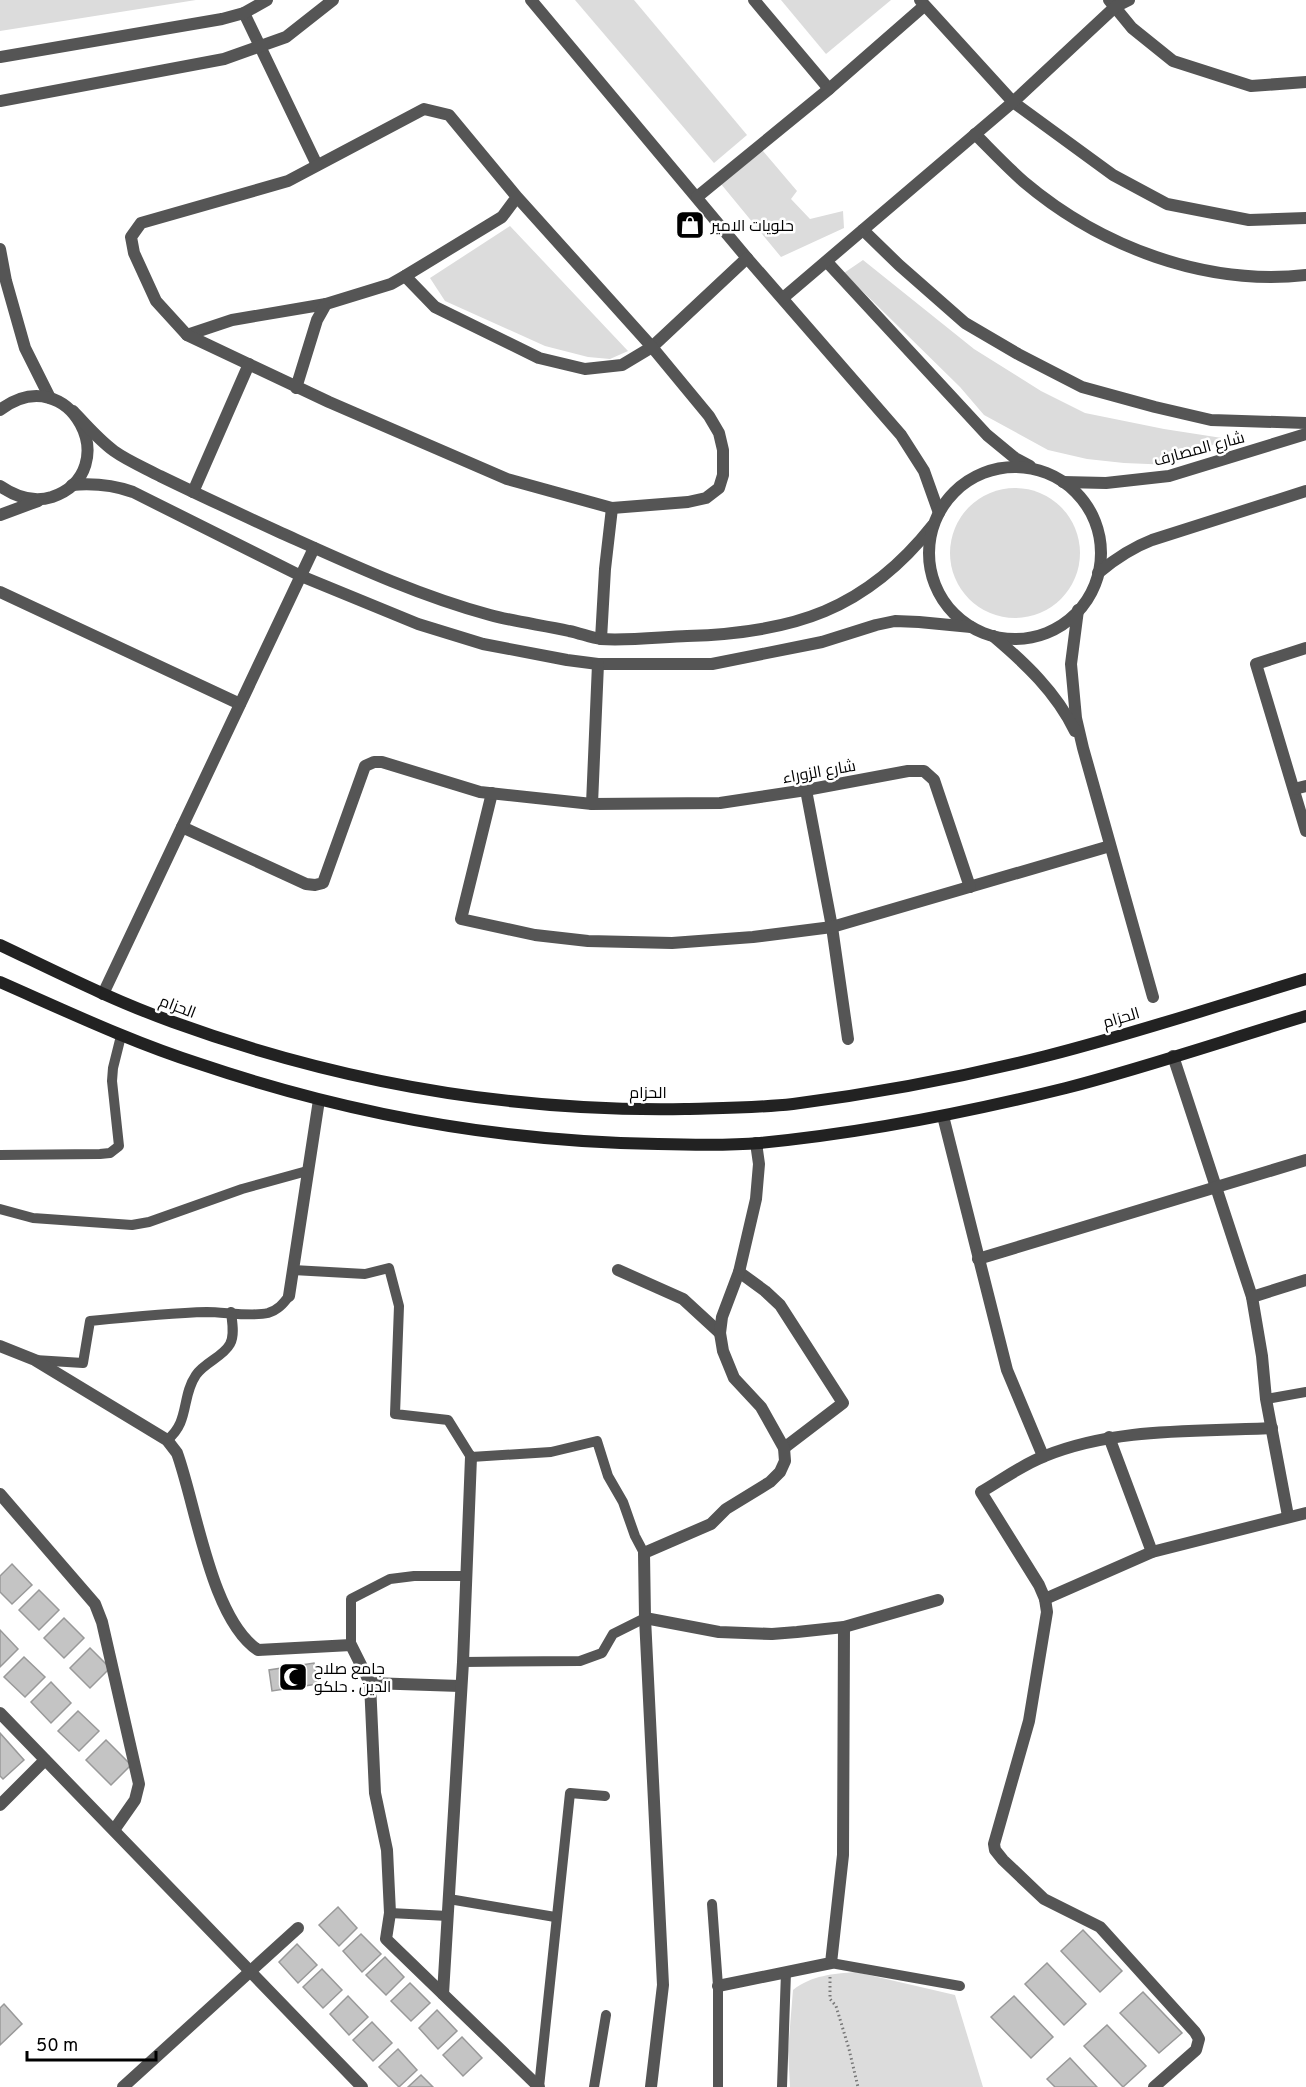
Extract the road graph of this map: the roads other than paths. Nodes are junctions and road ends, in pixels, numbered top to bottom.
1 (267, 0) edge
2 (333, 0) edge
3 (531, 0) edge
4 (754, 0) edge
5 (1130, 0) edge
6 (922, 3) edge
7 (1112, 3) edge
8 (244, 13) junction
9 (261, 47) junction
10 (0, 57) edge
11 (1306, 82) edge
12 (829, 89) junction
13 (0, 100) edge
14 (1013, 102) junction
15 (975, 134) junction
16 (317, 165) junction
17 (517, 197) junction
18 (696, 197) junction
19 (1306, 218) edge
20 (863, 230) junction
21 (0, 249) edge
22 (747, 258) junction
23 (827, 262) junction
24 (1306, 275) edge
25 (405, 276) junction
26 (783, 298) junction
27 (326, 304) junction
28 (187, 335) junction
29 (652, 347) junction
30 (249, 364) junction
31 (296, 387) junction
32 (50, 398) junction
33 (0, 410) edge
34 (73, 411) junction
35 (1306, 423) edge
36 (1306, 434) edge
37 (1039, 471) junction
38 (1063, 482) junction
39 (72, 485) junction
40 (0, 486) edge
41 (1306, 491) edge
42 (193, 492) junction
43 (46, 499) junction
44 (612, 508) junction
45 (0, 515) edge
46 (936, 519) junction
47 (314, 548) junction
48 (1098, 573) junction
49 (301, 576) junction
50 (0, 592) edge
51 (1078, 610) junction
52 (971, 627) junction
53 (993, 636) junction
54 (601, 639) junction
55 (1306, 648) edge
56 (598, 664) junction
57 (240, 704) junction
58 (1083, 748) junction
59 (1300, 788) edge
60 (806, 790) junction
61 (492, 793) junction
62 (592, 804) junction
63 (182, 827) junction
64 (1306, 831) edge
65 (1110, 846) junction
66 (970, 887) junction
67 (832, 927) junction
68 (0, 945) edge
69 (1306, 979) edge
70 (0, 982) edge
71 (103, 994) junction
72 (1153, 997) dead end
73 (1306, 1016) edge
74 (121, 1035) junction
75 (848, 1039) dead end
76 (1173, 1056) junction
77 (319, 1100) junction
78 (943, 1116) junction
79 (756, 1143) junction
80 (0, 1155) edge
81 (1306, 1160) edge
82 (307, 1171) junction
83 (1216, 1188) junction
84 (0, 1209) edge
85 (978, 1259) junction
86 (293, 1270) junction
87 (618, 1270) dead end
88 (739, 1272) junction
89 (1306, 1280) edge
90 (289, 1296) joint
91 (1252, 1298) junction
92 (231, 1312) junction
93 (720, 1333) junction
94 (0, 1346) edge
95 (35, 1360) junction
96 (1306, 1392) edge
97 (1266, 1399) junction
98 (1272, 1428) junction
99 (1109, 1437) junction
100 (167, 1440) junction
101 (784, 1448) junction
102 (1043, 1456) junction
103 (471, 1457) junction
104 (0, 1494) edge
105 (1306, 1513) edge
106 (1288, 1516) junction
107 (1152, 1552) junction
108 (644, 1553) junction
109 (466, 1576) junction
110 (1045, 1599) junction
111 (938, 1600) dead end
112 (645, 1618) junction
113 (844, 1627) junction
114 (351, 1645) junction
115 (463, 1662) junction
116 (370, 1683) junction
117 (460, 1686) junction
118 (0, 1713) edge
119 (45, 1760) junction
120 (605, 1796) dead end
121 (0, 1804) edge
122 (114, 1830) junction
123 (449, 1899) junction
124 (712, 1904) dead end
125 (390, 1913) junction
126 (448, 1916) junction
127 (555, 1917) junction
128 (298, 1928) dead end
129 (831, 1963) junction
130 (250, 1972) junction
131 (786, 1972) junction
132 (718, 1986) junction
133 (960, 1986) dead end
134 (443, 1994) junction
135 (606, 2015) dead end
136 (123, 2087) edge
137 (362, 2087) edge
138 (539, 2087) edge
139 (594, 2087) edge
140 (651, 2087) edge
141 (718, 2087) edge
142 (782, 2087) edge
143 (1154, 2087) edge

1 - 8 street
2 - 9 street
3 - 18 street
4 - 12 street
5 - 7 street
6 - 12 street
6 - 14 street
7 - 11 street
7 - 14 street
8 - 9 street
8 - 10 street
9 - 13 street
9 - 16 street
12 - 18 street
14 - 15 street
14 - 19 street
15 - 20 street
15 - 24 street
16 - 17 street
16 - 28 street
17 - 25 street
17 - 29 street
18 - 22 street
20 - 23 street
20 - 35 street
21 - 32 street
22 - 26 street
22 - 29 street
23 - 26 street
23 - 37 street
25 - 27 street
25 - 29 street
26 - 46 street
27 - 28 street
27 - 31 street
28 - 30 street
29 - 44 street
30 - 31 street
30 - 42 street
31 - 44 street
32 - 33 street
32 - 34 street
34 - 39 street
34 - 42 street
36 - 38 street, شارع المصارف
37 - 38 street
37 - 46 street
38 - 48 street
39 - 43 street
39 - 49 street
40 - 43 street
41 - 48 street
42 - 47 street
43 - 45 street
44 - 54 street
46 - 52 street
46 - 54 street
47 - 49 street
47 - 54 street
48 - 51 street
49 - 56 street
49 - 57 street
50 - 57 street
51 - 53 street
51 - 58 street
52 - 53 street
52 - 56 street
53 - 58 street
55 - 59 street
56 - 62 street
57 - 63 street
58 - 65 street
59 - 64 street
60 - 62 street, شارع الزوراء
60 - 66 street, شارع الزوراء
60 - 67 street
61 - 62 street, شارع الزوراء
61 - 63 street, شارع الزوراء
61 - 67 street
63 - 71 street
65 - 66 street
65 - 72 street
66 - 67 street
67 - 75 street
68 - 71 main road, الحزام
69 - 71 main road, الحزام
70 - 74 main road
73 - 76 main road
74 - 77 main road
74 - 80 lane
76 - 78 main road
76 - 83 street
77 - 79 main road
77 - 82 street
78 - 79 main road
78 - 85 street
79 - 88 street
81 - 83 street
82 - 84 lane
82 - 86 street
83 - 85 street
83 - 91 street
85 - 102 street
86 - 90 street
86 - 103 lane
87 - 93 street
88 - 93 street
88 - 101 street
89 - 91 street
90 - 92 lane
91 - 97 street
92 - 95 lane
92 - 100 lane
93 - 101 street
94 - 95 street
95 - 100 street
96 - 97 lane
97 - 98 street
98 - 99 street
98 - 106 street
99 - 102 street
99 - 107 street
100 - 114 street
101 - 108 street
102 - 110 street
103 - 108 lane
103 - 109 street
104 - 122 street
105 - 106 street
106 - 107 street
107 - 110 street
108 - 112 street
109 - 114 lane
109 - 115 street
110 - 143 street
111 - 113 street
112 - 113 street
112 - 115 lane
112 - 140 street
113 - 129 street
114 - 116 street
115 - 117 street
116 - 117 street
116 - 125 street
117 - 123 street
118 - 119 street
119 - 121 street
119 - 122 street
120 - 127 lane
122 - 130 street
123 - 126 street
123 - 127 lane
124 - 132 lane
125 - 126 lane
125 - 134 street
126 - 134 street
127 - 138 lane
128 - 130 street
129 - 131 street
129 - 133 lane
130 - 136 street
130 - 137 street
131 - 132 street
131 - 142 lane
132 - 141 lane
134 - 138 street
135 - 139 lane

